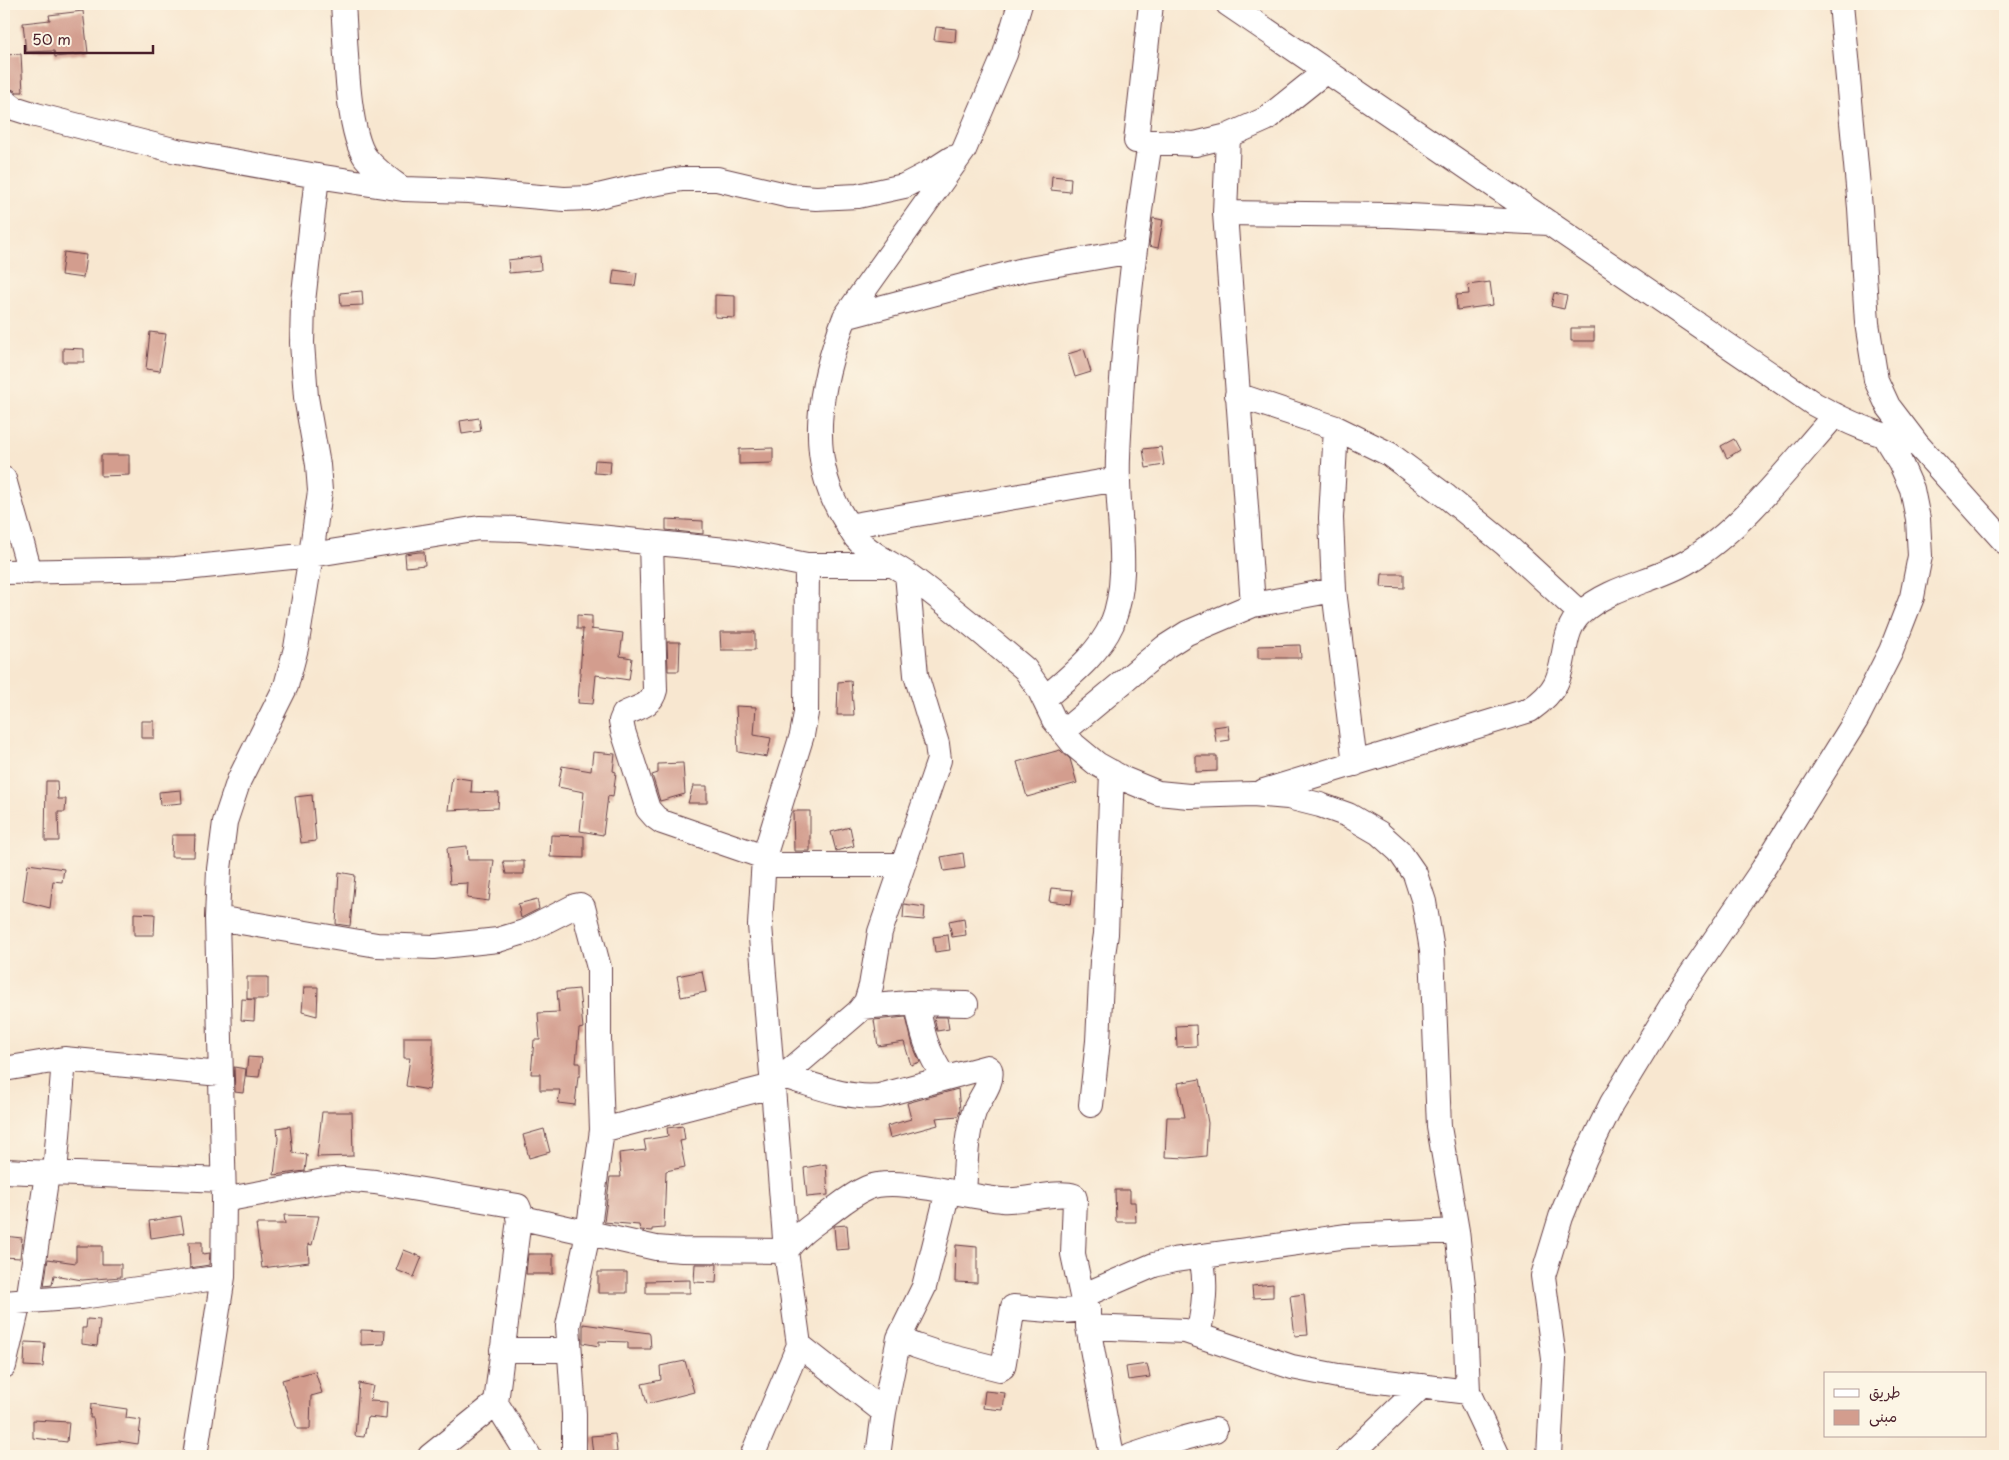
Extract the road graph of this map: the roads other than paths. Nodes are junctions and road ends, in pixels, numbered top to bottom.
1 (343, 4) edge
2 (1020, 4) edge
3 (1151, 4) edge
4 (1228, 4) edge
5 (1841, 4) edge
6 (1326, 71) junction
7 (4, 100) edge
8 (1228, 136) junction
9 (1150, 142) junction
10 (964, 150) junction
11 (318, 176) junction
12 (403, 189) junction
13 (1224, 213) junction
14 (1549, 223) junction
15 (1133, 251) junction
16 (845, 317) junction
17 (1237, 394) junction
18 (1835, 415) junction
19 (1336, 428) junction
20 (1884, 436) junction
21 (1917, 444) junction
22 (4, 479) edge
23 (1118, 479) junction
24 (848, 526) junction
25 (651, 542) junction
26 (2005, 542) edge
27 (311, 554) junction
28 (807, 565) junction
29 (899, 570) junction
30 (4, 572) edge
31 (30, 572) junction
32 (1334, 590) junction
33 (1253, 605) junction
34 (1580, 614) junction
35 (1044, 699) junction
36 (1063, 732) junction
37 (1355, 764) junction
38 (1112, 772) junction
39 (1253, 794) junction
40 (764, 857) junction
41 (903, 865) junction
42 (217, 918) junction
43 (917, 1003) junction
44 (966, 1004) dead end
45 (862, 1007) junction
46 (64, 1059) junction
47 (4, 1069) edge
48 (220, 1074) junction
49 (944, 1077) junction
50 (777, 1081) junction
51 (1090, 1105) dead end
52 (602, 1130) junction
53 (4, 1171) edge
54 (51, 1174) junction
55 (223, 1190) junction
56 (956, 1193) junction
57 (518, 1217) junction
58 (1457, 1231) junction
59 (588, 1234) junction
60 (786, 1251) junction
61 (1200, 1256) junction
62 (223, 1277) junction
63 (17, 1302) edge
64 (1086, 1311) junction
65 (1198, 1335) junction
66 (899, 1338) junction
67 (799, 1345) junction
68 (502, 1350) junction
69 (569, 1350) junction
70 (4, 1366) edge
71 (1422, 1386) junction
72 (1468, 1392) junction
73 (496, 1403) junction
74 (884, 1412) junction
75 (1215, 1430) dead end
76 (195, 1456) edge
77 (430, 1456) edge
78 (529, 1456) edge
79 (574, 1456) edge
80 (752, 1456) edge
81 (878, 1456) edge
82 (1112, 1456) edge
83 (1131, 1456) edge
84 (1349, 1456) edge
85 (1498, 1456) edge
86 (1549, 1456) edge

1 - 12 street
2 - 10 street
3 - 9 street
4 - 6 street
5 - 21 street
6 - 8 street
6 - 14 street
7 - 11 street
8 - 9 street
8 - 13 street
9 - 15 street
10 - 12 street
10 - 16 street
11 - 12 street
11 - 27 street
13 - 14 street
13 - 17 street
14 - 18 street
15 - 16 street
15 - 23 street
16 - 24 street
17 - 19 street
17 - 33 street
18 - 20 street
18 - 34 street
19 - 32 street
19 - 34 street
20 - 21 street
20 - 86 street
21 - 26 street
22 - 31 street
23 - 24 street
23 - 35 street
24 - 29 street
25 - 27 street
25 - 28 street
25 - 40 street
27 - 31 street
27 - 42 street
28 - 29 street
28 - 40 street
29 - 35 street
29 - 41 street
30 - 31 street
32 - 33 street
32 - 37 street
33 - 36 street
34 - 37 street
35 - 36 street
36 - 38 street
37 - 39 street
38 - 39 street
38 - 51 street
39 - 58 street
40 - 41 street
40 - 50 street
41 - 45 street
42 - 48 street
42 - 52 street
43 - 44 street
43 - 45 street
43 - 49 street
45 - 50 street
46 - 47 street
46 - 48 street
46 - 54 street
48 - 55 street
49 - 50 street
49 - 56 street
50 - 52 street
50 - 60 street
52 - 59 street
53 - 54 street
54 - 55 street
54 - 63 street
55 - 57 street
55 - 62 street
56 - 60 street
56 - 64 street
56 - 66 street
57 - 59 street
57 - 68 street
58 - 61 street
58 - 72 street
59 - 60 street
59 - 69 street
60 - 67 street
61 - 64 street
61 - 65 street
62 - 63 street
62 - 76 street
63 - 70 street
64 - 65 street
64 - 66 street
64 - 82 street
65 - 71 street
66 - 74 street
67 - 74 street
67 - 80 street
68 - 69 street
68 - 73 street
69 - 79 street
71 - 72 street
71 - 84 street
72 - 85 street
73 - 77 street
73 - 78 street
74 - 81 street
75 - 83 street

